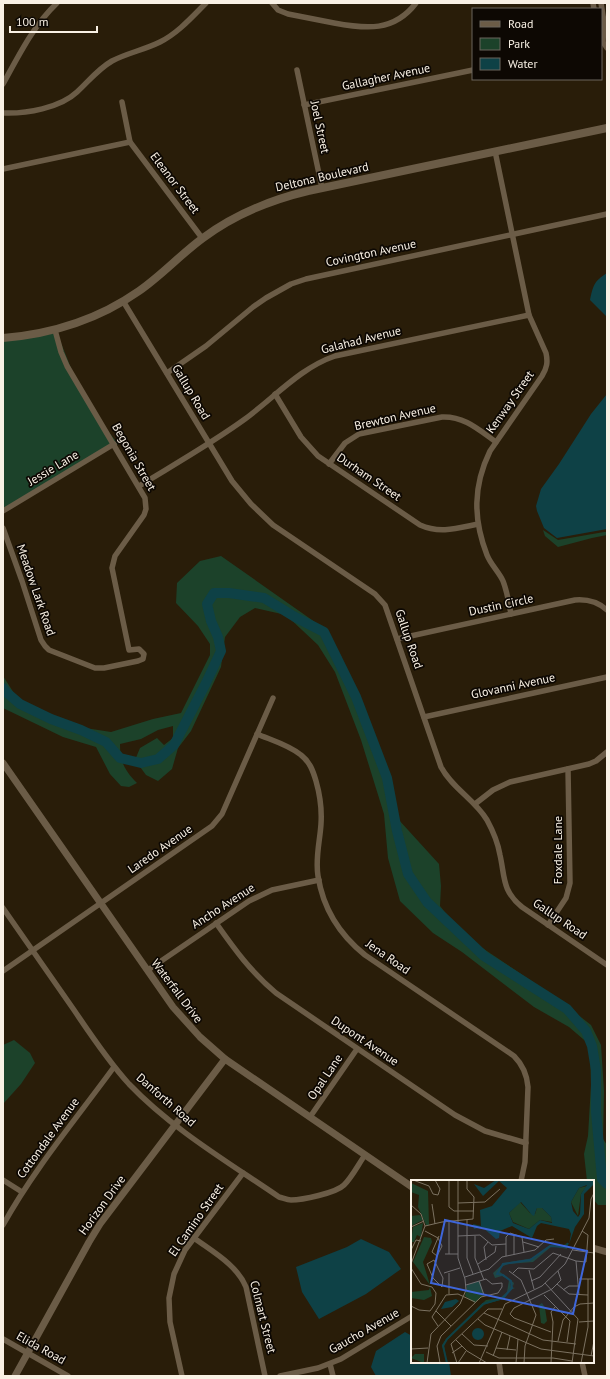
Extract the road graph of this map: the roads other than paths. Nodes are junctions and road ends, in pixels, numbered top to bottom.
1 (57, 3) edge
2 (206, 3) edge
3 (272, 3) edge
4 (416, 3) edge
5 (602, 9) edge
6 (602, 29) edge
7 (602, 42) edge
8 (607, 48) edge
9 (297, 70) dead end
10 (472, 70) edge
11 (3, 84) edge
12 (122, 102) dead end
13 (304, 105) junction
14 (3, 113) edge
15 (607, 128) edge
16 (130, 142) junction
17 (495, 152) junction
18 (3, 169) edge
19 (322, 188) junction
20 (607, 214) edge
21 (512, 234) junction
22 (202, 238) junction
23 (123, 301) junction
24 (529, 314) junction
25 (55, 330) junction
26 (3, 338) edge
27 (167, 373) junction
28 (275, 394) junction
29 (496, 442) junction
30 (209, 443) junction
31 (114, 444) junction
32 (329, 464) junction
33 (139, 486) junction
34 (3, 511) edge
35 (478, 524) junction
36 (3, 528) edge
37 (607, 610) edge
38 (511, 614) junction
39 (397, 639) junction
40 (144, 654) joint
41 (607, 677) edge
42 (273, 698) dead end
43 (424, 717) junction
44 (257, 734) junction
45 (607, 752) edge
46 (3, 763) edge
47 (568, 769) junction
48 (475, 804) junction
49 (319, 880) junction
50 (101, 903) junction
51 (3, 908) edge
52 (216, 923) junction
53 (548, 924) junction
54 (32, 950) junction
55 (607, 965) edge
56 (148, 970) junction
57 (3, 971) edge
58 (357, 1049) junction
59 (225, 1059) junction
60 (114, 1067) junction
61 (310, 1118) junction
62 (175, 1125) junction
63 (526, 1143) junction
64 (365, 1155) junction
65 (243, 1173) junction
66 (3, 1180) edge
67 (521, 1180) edge
68 (411, 1186) edge
69 (22, 1192) junction
70 (3, 1225) edge
71 (194, 1238) junction
72 (594, 1248) edge
73 (607, 1252) edge
74 (411, 1317) edge
75 (3, 1339) edge
76 (28, 1353) junction
77 (499, 1363) edge
78 (582, 1363) edge
79 (330, 1364) junction
80 (15, 1376) edge
81 (68, 1376) edge
82 (182, 1376) edge
83 (265, 1376) edge
84 (280, 1376) edge
85 (333, 1376) edge
86 (501, 1376) edge
87 (585, 1376) edge

1 - 11 street
2 - 14 street
3 - 4 street
5 - 6 street
6 - 7 street
7 - 8 street
9 - 13 street, Joel Street
10 - 13 street, Gallagher Avenue
12 - 16 street, Eleanor Street
13 - 19 street, Joel Street
15 - 17 main road, Deltona Boulevard
16 - 18 street
16 - 22 street, Eleanor Street
17 - 19 main road, Deltona Boulevard
17 - 21 street, Kenway Street
19 - 22 main road, Deltona Boulevard
20 - 21 street, Covington Avenue
21 - 24 street, Kenway Street
21 - 27 street, Covington Avenue
22 - 23 main road, Deltona Boulevard
23 - 25 main road, Deltona Boulevard
23 - 27 street, Gallup Road
24 - 28 street, Galahad Avenue
24 - 29 street, Kenway Street
25 - 26 main road, Deltona Boulevard
25 - 31 street, Begonia Street
27 - 30 street, Gallup Road
28 - 30 street, Galahad Avenue
28 - 32 street, Durham Street
29 - 32 street, Brewton Avenue
29 - 35 street, Kenway Street
30 - 33 street, Galahad Avenue
30 - 39 street, Gallup Road
31 - 33 street, Begonia Street
31 - 34 street, Jessie Lane
32 - 35 street, Durham Street
33 - 40 street, Begonia Street
35 - 38 street, Kenway Street
36 - 40 street, Meadow Lark Road
37 - 38 street, Dustin Circle
38 - 39 street, Dustin Circle
39 - 43 street, Gallup Road
41 - 43 street, Glovanni Avenue
42 - 44 street, Laredo Avenue
43 - 48 street, Gallup Road
44 - 49 street, Jena Road
44 - 50 street, Laredo Avenue
45 - 47 street
46 - 50 street, Waterfall Drive
47 - 48 street
47 - 53 street, Foxdale Lane
48 - 53 street, Gallup Road
49 - 52 street, Ancho Avenue
49 - 63 street, Jena Road
50 - 54 street, Laredo Avenue
50 - 56 street, Waterfall Drive
51 - 54 street, Danforth Road
52 - 56 street, Ancho Avenue
52 - 58 street, Dupont Avenue
53 - 55 street, Gallup Road
54 - 57 street, Laredo Avenue
54 - 60 street, Danforth Road
56 - 59 street, Waterfall Drive
58 - 61 street, Opal Lane
58 - 63 street, Dupont Avenue
59 - 61 street, Waterfall Drive
59 - 62 street, Horizon Drive
60 - 62 street, Danforth Road
60 - 69 street, Cottondale Avenue
61 - 64 street, Waterfall Drive
62 - 65 street, Danforth Road
62 - 76 street, Horizon Drive
63 - 67 street, Jena Road
64 - 65 street, Danforth Road
64 - 68 street, Waterfall Drive
65 - 71 street, El Camino Street
66 - 69 street
69 - 70 street, Cottondale Avenue
71 - 82 street, El Camino Street
71 - 83 street, Colmart Street
72 - 73 street
74 - 79 street, Gaucho Avenue
75 - 76 street, Elida Road
76 - 80 street, Horizon Drive
76 - 81 street, Elida Road
77 - 86 street
78 - 87 street
79 - 84 street, Gaucho Avenue
79 - 85 street

